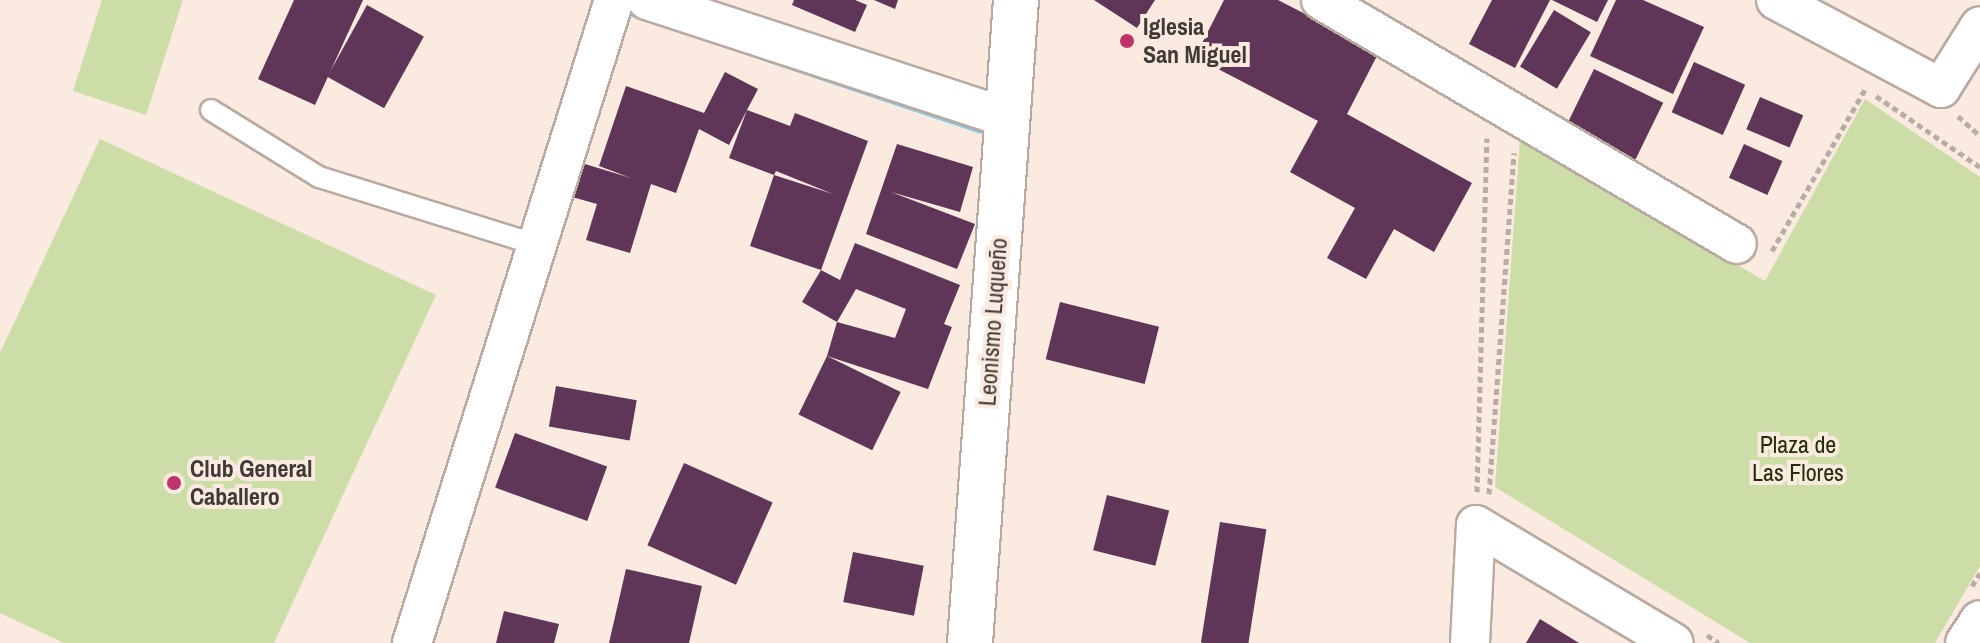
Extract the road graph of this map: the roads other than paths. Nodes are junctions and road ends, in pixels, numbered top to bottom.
1 (614, 0) edge
2 (647, 0) edge
3 (1016, 0) edge
4 (1321, 0) edge
5 (1776, 0) edge
6 (1980, 26) edge
7 (211, 110) dead end
8 (1006, 117) junction
9 (537, 245) junction
10 (1753, 250) road end
11 (1980, 620) edge
12 (1683, 634) edge
13 (412, 643) edge
14 (970, 643) edge
15 (1470, 643) edge
16 (1965, 643) edge

1 - 9 street
2 - 8 street
3 - 8 street, Leonismo Luqueño
4 - 10 street
5 - 6 street
7 - 9 lane
8 - 14 street, Leonismo Luqueño
9 - 13 street
11 - 16 street
12 - 15 street

